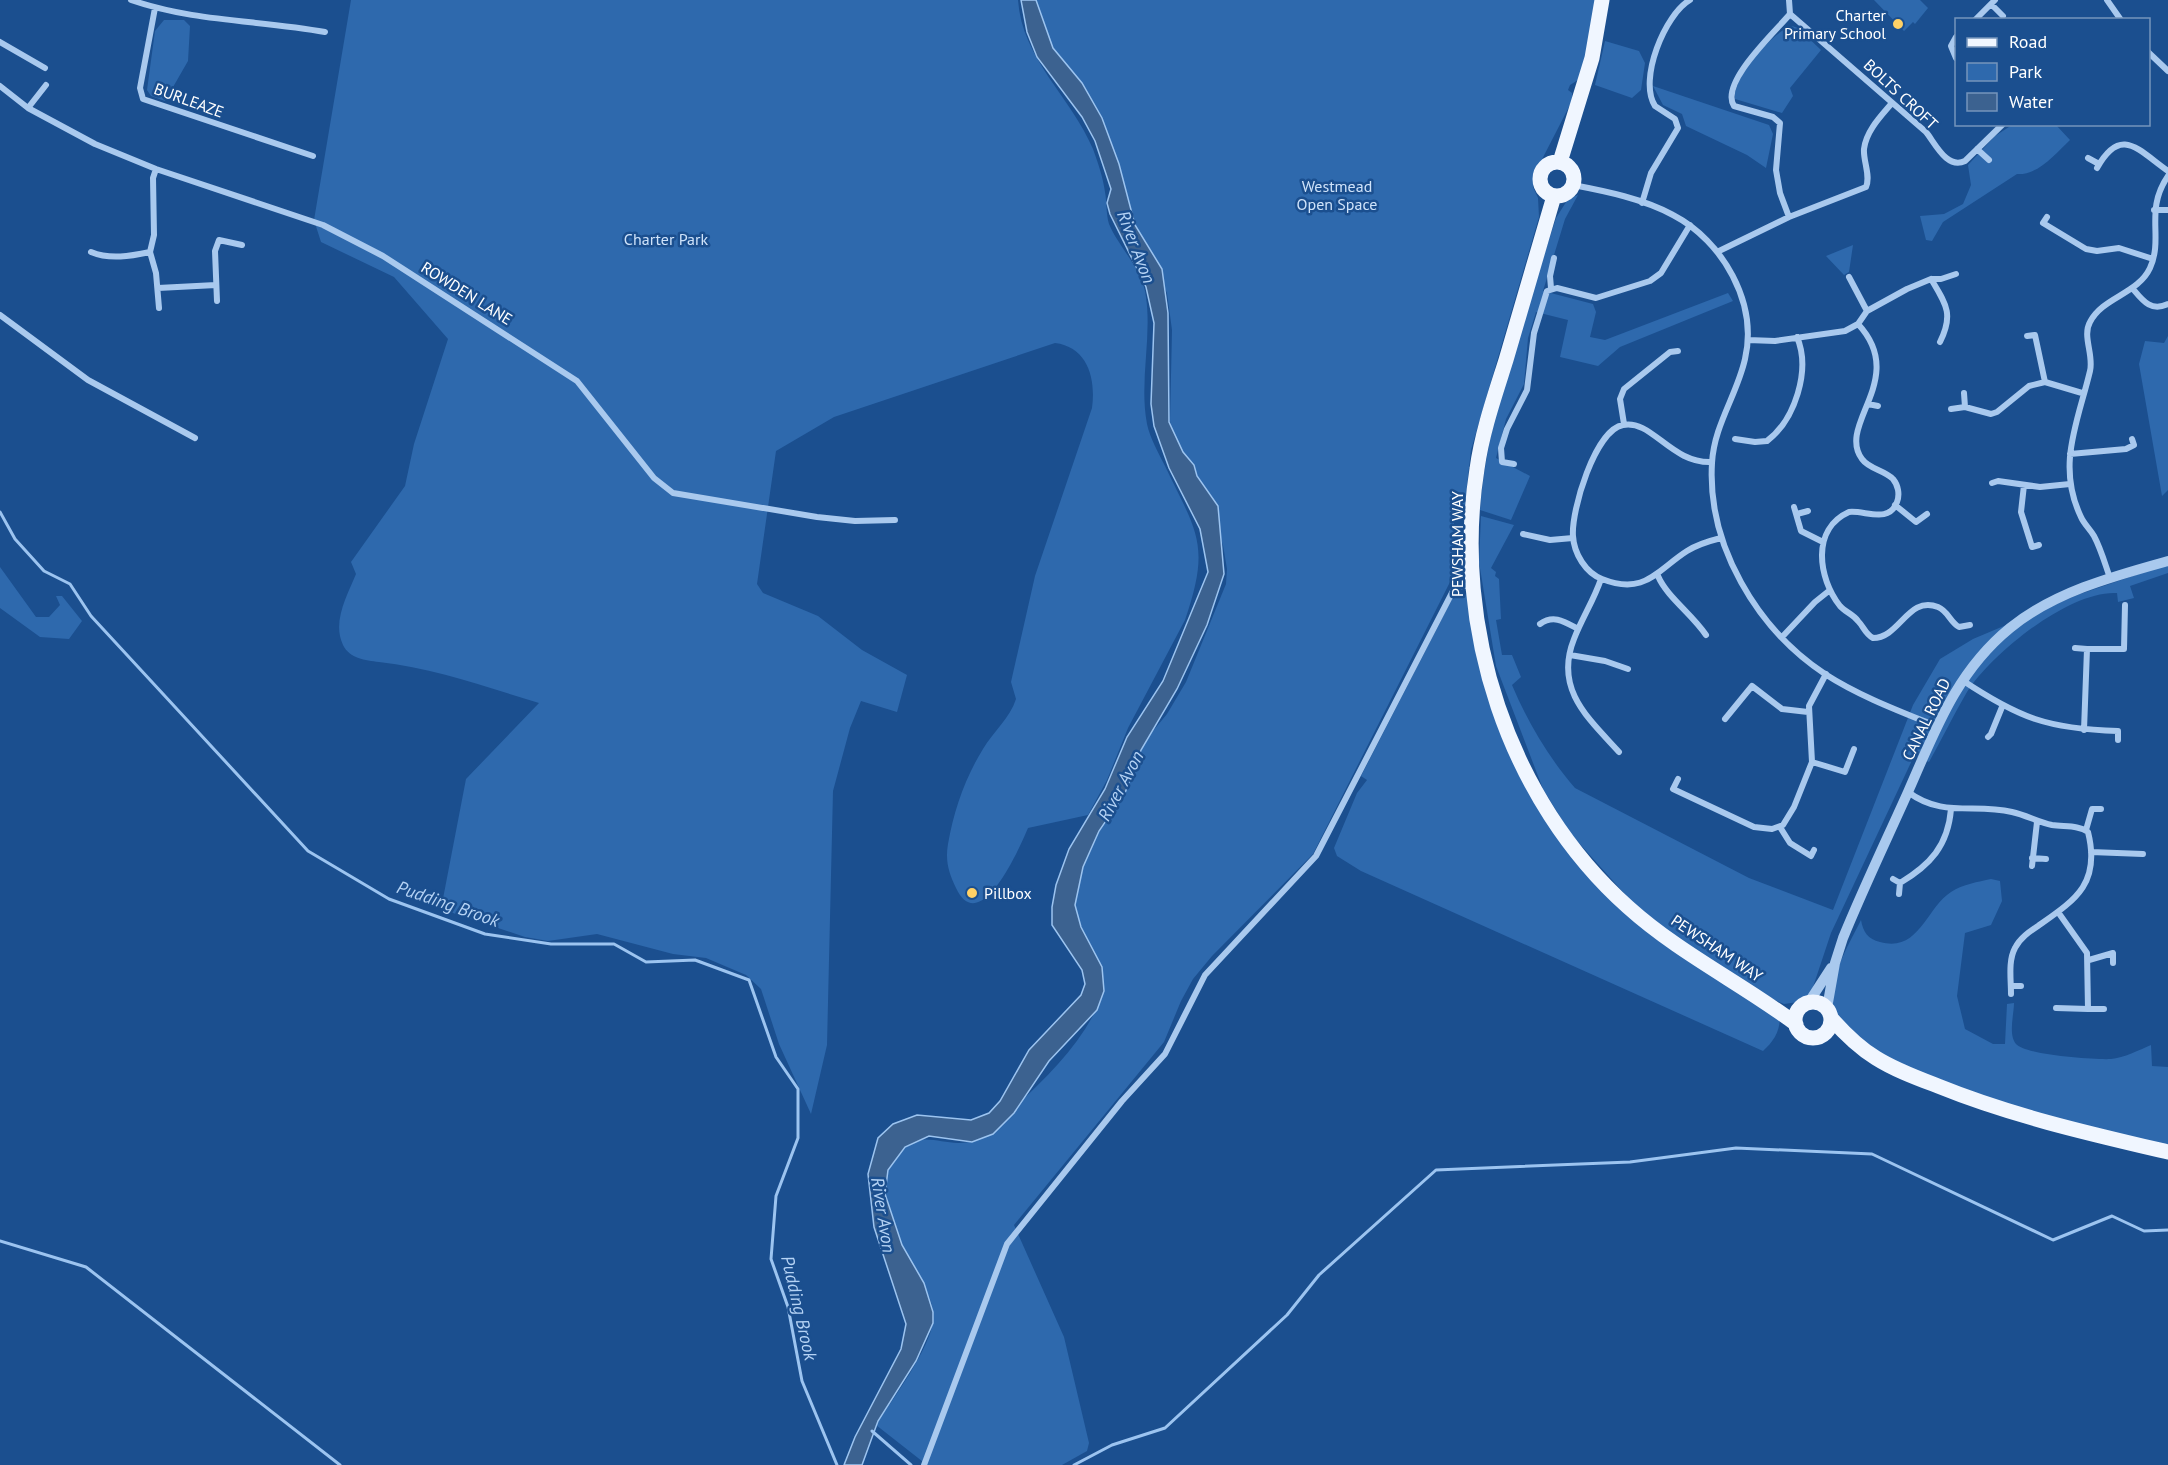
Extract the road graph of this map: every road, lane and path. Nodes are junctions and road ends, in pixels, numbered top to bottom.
1 (131, 0) edge
2 (1602, 0) edge
3 (1690, 0) edge
4 (1789, 0) edge
5 (2107, 0) edge
6 (1993, 2) edge
7 (155, 8) junction
8 (1790, 14) junction
9 (2003, 16) dead end
10 (1977, 18) edge
11 (2120, 18) edge
12 (325, 32) dead end
13 (1955, 39) edge
14 (0, 42) edge
15 (2150, 54) edge
16 (1955, 56) edge
17 (45, 68) dead end
18 (2168, 71) edge
19 (46, 85) dead end
20 (0, 86) edge
21 (1892, 103) junction
22 (28, 108) junction
23 (2001, 126) edge
24 (1977, 149) junction
25 (314, 156) dead end
26 (2088, 158) dead end
27 (1989, 160) dead end
28 (1560, 162) junction
29 (156, 169) junction
30 (2168, 171) edge
31 (2168, 176) edge
32 (1573, 185) junction
33 (1554, 196) junction
34 (1642, 203) junction
35 (2154, 210) junction
36 (2168, 210) edge
37 (1789, 217) junction
38 (2047, 217) dead end
39 (1690, 225) junction
40 (242, 244) dead end
41 (91, 252) dead end
42 (150, 252) junction
43 (1717, 252) junction
44 (1554, 258) dead end
45 (2153, 259) junction
46 (1956, 274) dead end
47 (1849, 276) dead end
48 (1931, 279) junction
49 (1860, 280) dead end
50 (1852, 284) junction
51 (216, 285) junction
52 (158, 288) junction
53 (1551, 288) junction
54 (2133, 289) junction
55 (217, 301) dead end
56 (2168, 304) edge
57 (159, 308) dead end
58 (1868, 310) junction
59 (0, 315) edge
60 (1858, 324) junction
61 (1945, 332) junction
62 (1953, 336) dead end
63 (2027, 336) dead end
64 (1797, 337) junction
65 (1748, 340) junction
66 (1940, 342) dead end
67 (1674, 349) dead end
68 (2045, 382) junction
69 (1964, 393) dead end
70 (2082, 393) junction
71 (1868, 404) junction
72 (1878, 406) dead end
73 (1965, 407) junction
74 (1951, 409) dead end
75 (1624, 424) junction
76 (195, 438) dead end
77 (1735, 439) dead end
78 (1748, 442) junction
79 (2136, 442) dead end
80 (1747, 450) dead end
81 (2070, 454) junction
82 (1712, 462) junction
83 (1514, 464) dead end
84 (1997, 472) dead end
85 (2070, 484) junction
86 (2024, 485) junction
87 (1895, 505) junction
88 (1808, 511) dead end
89 (1927, 513) dead end
90 (895, 520) dead end
91 (1523, 534) dead end
92 (1573, 538) junction
93 (1721, 538) junction
94 (1822, 542) junction
95 (2038, 545) dead end
96 (2168, 561) edge
97 (1658, 576) junction
98 (1601, 579) junction
99 (2111, 579) junction
100 (1472, 585) junction
101 (1830, 590) junction
102 (2125, 605) dead end
103 (2125, 615) junction
104 (2133, 615) dead end
105 (1540, 624) dead end
106 (1970, 625) dead end
107 (1578, 629) junction
108 (1706, 635) dead end
109 (1783, 636) junction
110 (2075, 648) dead end
111 (2087, 648) junction
112 (2124, 649) junction
113 (2132, 649) dead end
114 (1570, 655) junction
115 (1628, 669) dead end
116 (1826, 674) junction
117 (1961, 679) junction
118 (2002, 707) junction
119 (1808, 712) junction
120 (1725, 719) dead end
121 (1936, 726) junction
122 (2084, 730) junction
123 (2000, 735) dead end
124 (2118, 740) dead end
125 (1854, 749) dead end
126 (1619, 752) dead end
127 (1812, 762) junction
128 (1678, 778) dead end
129 (1908, 792) junction
130 (2092, 801) dead end
131 (1951, 809) junction
132 (2092, 809) junction
133 (2101, 809) dead end
134 (2037, 822) junction
135 (1779, 827) junction
136 (2086, 830) junction
137 (2091, 852) junction
138 (2143, 854) dead end
139 (1812, 855) dead end
140 (2032, 858) junction
141 (2046, 859) dead end
142 (2032, 866) dead end
143 (1893, 879) dead end
144 (1900, 882) junction
145 (1899, 894) dead end
146 (2058, 912) junction
147 (2114, 945) dead end
148 (2113, 953) junction
149 (2089, 960) junction
150 (1834, 963) junction
151 (2113, 963) dead end
152 (2011, 986) junction
153 (2020, 986) dead end
154 (2011, 994) dead end
155 (1765, 1002) junction
156 (1805, 1005) junction
157 (2056, 1008) dead end
158 (2088, 1009) junction
159 (2104, 1009) dead end
160 (1829, 1013) junction
161 (1796, 1024) junction
162 (1824, 1035) junction
163 (1850, 1039) junction
164 (2168, 1152) edge
165 (924, 1465) edge

1 - 7 street
2 - 28 main road
3 - 34 street
4 - 8 street
5 - 11 street
6 - 9 street
6 - 10 street
7 - 12 street
7 - 25 street, BURLEAZE
8 - 21 street, BOLTS CROFT
8 - 37 street
13 - 16 street
14 - 17 street
15 - 18 street
19 - 22 street
20 - 22 street, ROWDEN LANE
21 - 24 street, BOLTS CROFT
21 - 37 street
22 - 29 street, ROWDEN LANE
23 - 24 street, BOLTS CROFT
24 - 27 street
26 - 30 street
28 - 32 main road
28 - 33 main road
29 - 42 street
29 - 90 street, ROWDEN LANE
31 - 35 street
32 - 33 main road
32 - 34 street
33 - 100 main road, PEWSHAM WAY
34 - 39 street
35 - 36 street
35 - 45 street
37 - 43 street
38 - 45 street
39 - 43 street
39 - 53 street
40 - 51 street
41 - 42 street
42 - 52 street
43 - 65 street
44 - 53 street
45 - 54 street
46 - 48 street
47 - 50 street
48 - 58 street
48 - 61 street
49 - 50 street
50 - 58 street
51 - 52 street
51 - 55 street
52 - 57 street
53 - 83 street
54 - 56 street
54 - 70 street
58 - 60 street
59 - 76 street
60 - 64 street
60 - 71 street
61 - 62 street
61 - 66 street
63 - 68 street
64 - 65 street
64 - 78 street
65 - 82 street
67 - 75 street
68 - 70 street
68 - 73 street
69 - 73 street
70 - 81 street
71 - 72 street
71 - 87 street
73 - 74 street
75 - 82 street
75 - 92 street
77 - 78 street
78 - 80 street
79 - 81 street
81 - 85 street
82 - 93 street
84 - 86 street
85 - 86 street
85 - 99 street
86 - 95 street
87 - 89 street
87 - 94 street
88 - 94 street
91 - 92 street
92 - 98 street
93 - 97 street
93 - 109 street
94 - 101 street
96 - 99 street, CANAL ROAD
97 - 98 street
97 - 108 street
98 - 107 street
99 - 117 street, CANAL ROAD
100 - 155 main road, PEWSHAM WAY
100 - 165 street
101 - 106 street
101 - 109 street
102 - 103 street
103 - 104 street
103 - 112 street
105 - 107 street
107 - 114 street
109 - 116 street
110 - 111 street
111 - 112 street
111 - 122 street
112 - 113 street
114 - 115 street
114 - 126 street
116 - 119 street
116 - 121 street
117 - 118 street
117 - 121 street, CANAL ROAD
118 - 122 street
118 - 123 street
119 - 120 street
119 - 127 street
121 - 129 street, CANAL ROAD
122 - 124 street
125 - 127 street
127 - 135 street
128 - 135 street
129 - 131 street
129 - 150 street, CANAL ROAD
130 - 132 street
131 - 134 street
131 - 144 street
132 - 133 street
132 - 136 street
134 - 136 street
134 - 140 street
135 - 139 street
136 - 137 street
137 - 138 street
137 - 146 street
140 - 141 street
140 - 142 street
143 - 144 street
144 - 145 street
146 - 149 street
146 - 152 street
147 - 148 street
148 - 149 street
148 - 151 street
149 - 158 street
150 - 156 street, CANAL ROAD
150 - 160 street, CANAL ROAD
152 - 153 street
152 - 154 street
155 - 156 main road, PEWSHAM WAY
155 - 161 main road, PEWSHAM WAY
156 - 160 main road
156 - 161 main road
157 - 158 street
158 - 159 street
160 - 162 main road
160 - 163 main road
161 - 162 main road
162 - 163 main road
163 - 164 main road

